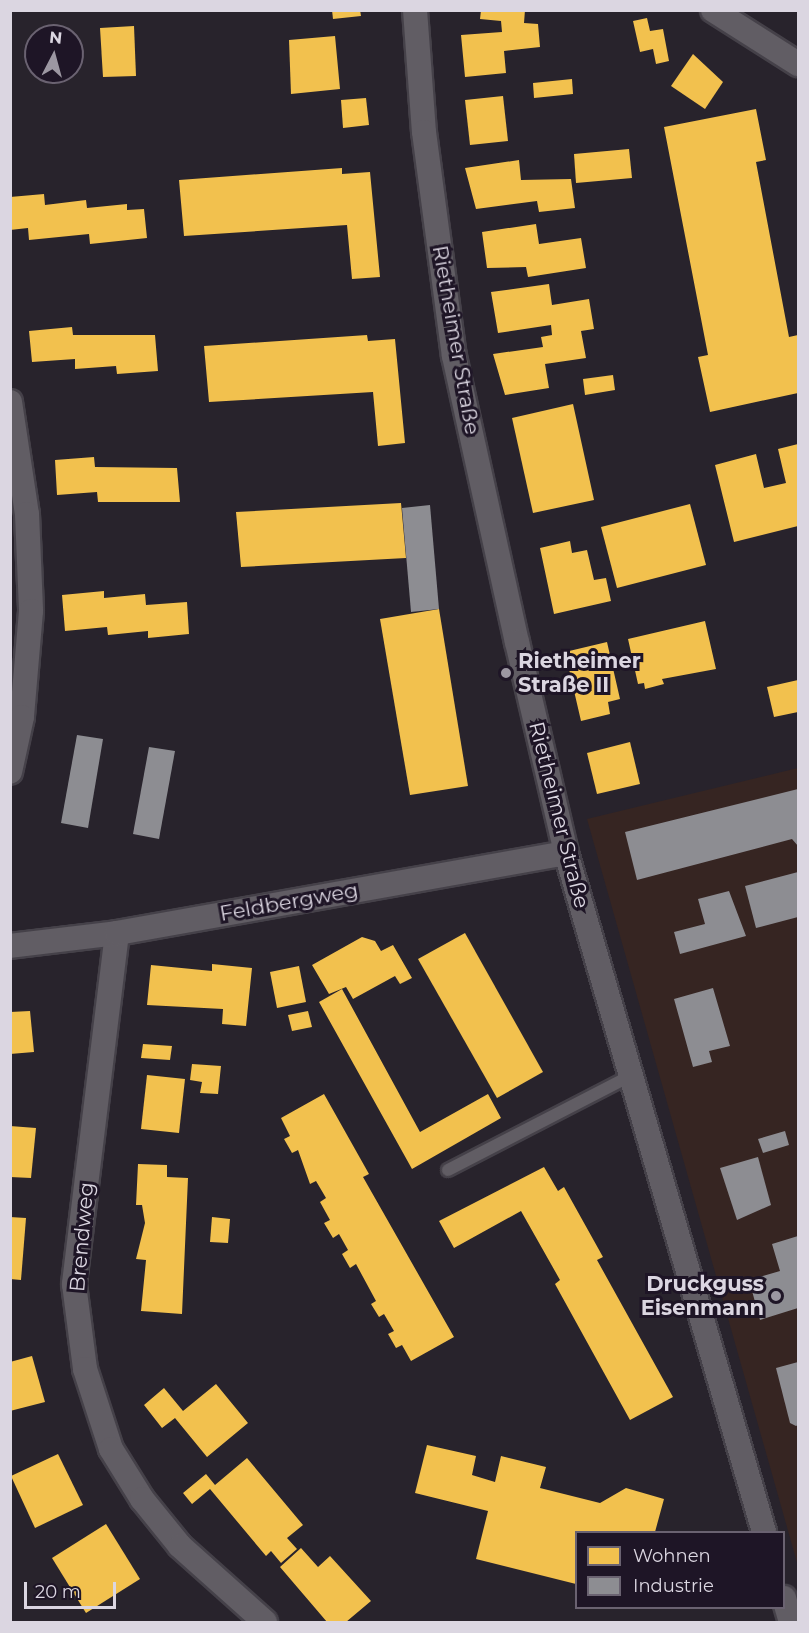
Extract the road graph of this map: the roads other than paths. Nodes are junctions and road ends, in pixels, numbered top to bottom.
1 (416, 10) edge
2 (713, 10) edge
3 (798, 64) edge
4 (10, 402) edge
5 (10, 772) edge
6 (566, 853) junction
7 (117, 933) junction
8 (10, 946) edge
9 (630, 1076) junction
10 (448, 1170) dead end
11 (763, 1531) edge
12 (785, 1604) edge
13 (265, 1623) edge
14 (791, 1623) edge

1 - 6 street, Rietheimer Straße
2 - 3 street
4 - 5 street
6 - 7 street, Feldbergweg
6 - 9 street, Rietheimer Straße
7 - 8 street, Feldbergweg
7 - 13 street, Brendweg
9 - 10 lane
9 - 11 street, Rietheimer Straße
12 - 14 street

